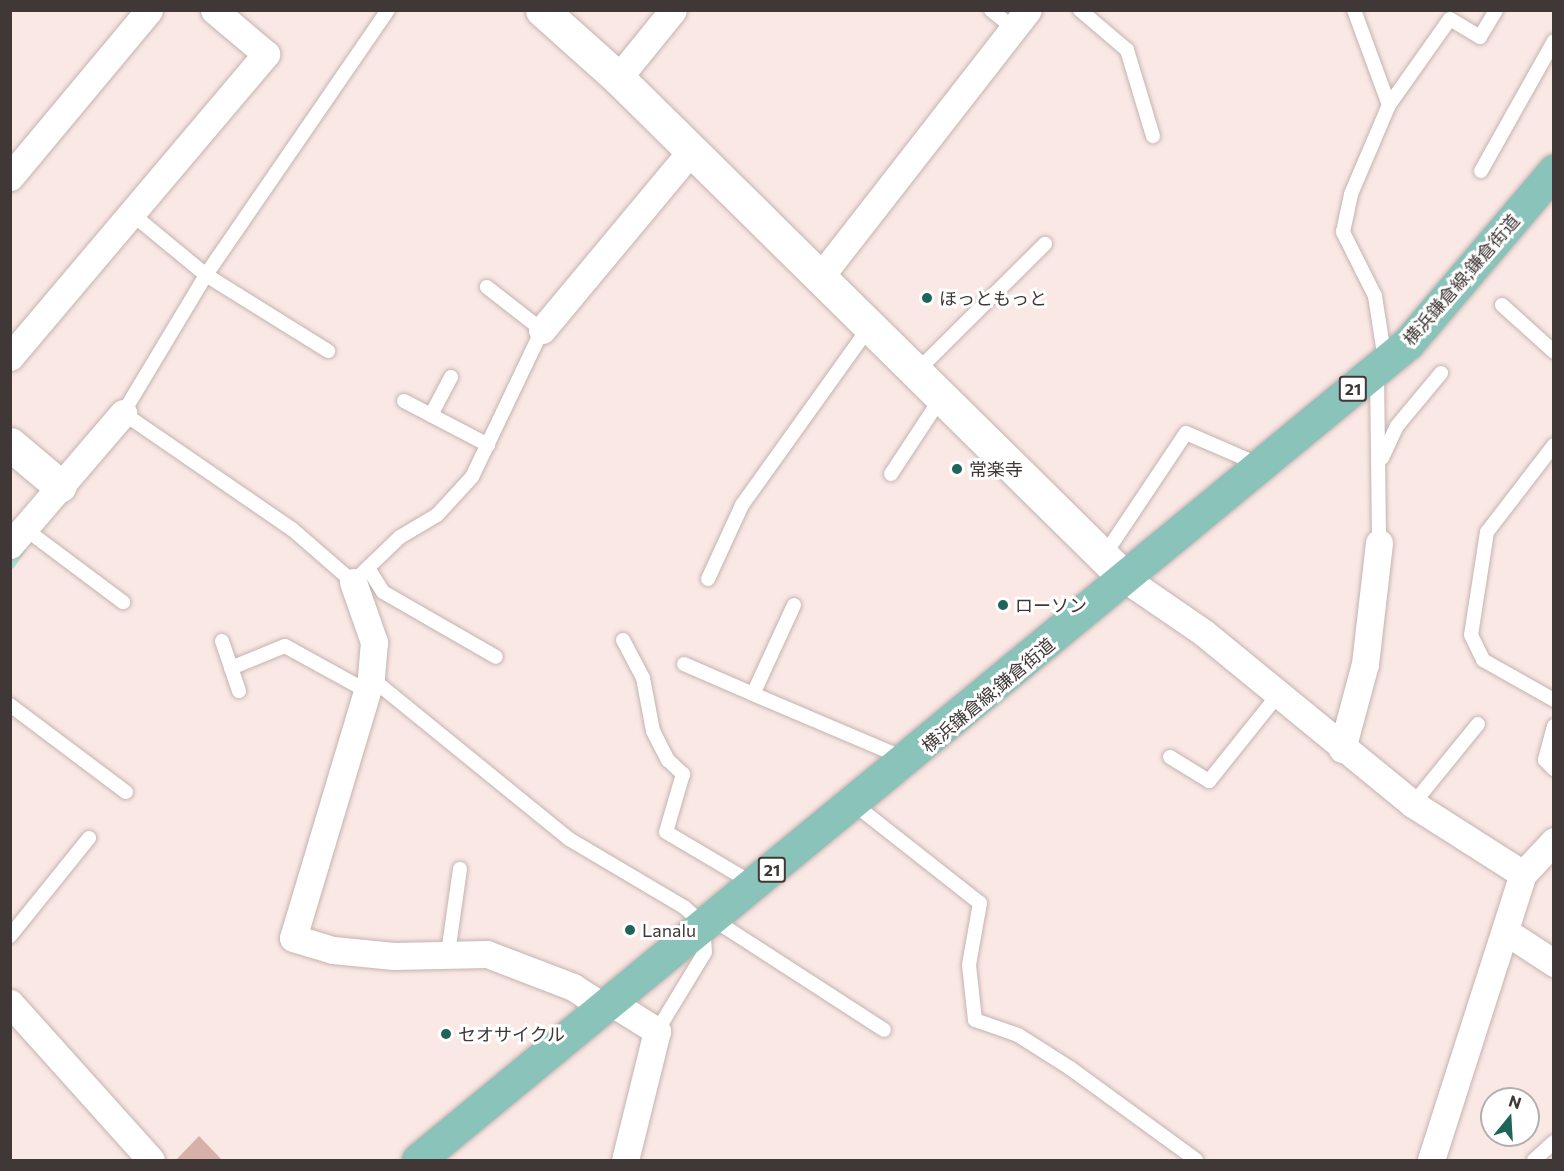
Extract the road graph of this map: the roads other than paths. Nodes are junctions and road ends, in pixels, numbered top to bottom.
1 (149, 10) edge
2 (214, 10) edge
3 (388, 10) edge
4 (542, 10) edge
5 (673, 10) edge
6 (991, 10) edge
7 (1080, 10) edge
8 (1354, 10) edge
9 (1496, 10) edge
10 (1021, 19) edge
11 (1554, 40) edge
12 (618, 78) junction
13 (1389, 105) junction
14 (1153, 136) dead end
15 (692, 150) junction
16 (1481, 171) dead end
17 (1554, 171) edge
18 (10, 177) edge
19 (132, 214) junction
20 (1045, 244) dead end
21 (206, 275) junction
22 (820, 277) junction
23 (487, 287) dead end
24 (1502, 305) dead end
25 (870, 326) junction
26 (542, 330) junction
27 (328, 351) dead end
28 (1554, 352) edge
29 (10, 357) edge
30 (1381, 364) junction
31 (916, 372) junction
32 (1441, 373) dead end
33 (451, 377) dead end
34 (941, 398) junction
35 (404, 401) dead end
36 (123, 413) junction
37 (431, 415) junction
38 (10, 444) edge
39 (488, 445) junction
40 (1552, 451) edge
41 (1381, 460) junction
42 (1262, 466) junction
43 (891, 474) dead end
44 (60, 486) junction
45 (17, 537) edge
46 (1379, 543) joint
47 (1102, 558) junction
48 (360, 575) junction
49 (708, 579) dead end
50 (1127, 580) junction
51 (123, 602) dead end
52 (794, 605) dead end
53 (623, 640) dead end
54 (222, 641) dead end
55 (496, 657) dead end
56 (684, 663) dead end
57 (231, 668) junction
58 (369, 684) junction
59 (239, 691) dead end
60 (753, 694) junction
61 (1278, 695) junction
62 (1554, 700) edge
63 (10, 705) edge
64 (1478, 724) dead end
65 (1554, 726) edge
66 (1342, 749) junction
67 (1170, 757) dead end
68 (909, 760) junction
69 (1554, 769) edge
70 (126, 792) dead end
71 (854, 804) junction
72 (1413, 804) junction
73 (89, 838) dead end
74 (1554, 841) edge
75 (460, 869) dead end
76 (1523, 874) junction
77 (754, 884) junction
78 (707, 921) junction
79 (1505, 931) junction
80 (10, 936) edge
81 (448, 953) junction
82 (1554, 963) edge
83 (10, 1003) edge
84 (610, 1006) junction
85 (884, 1030) dead end
86 (657, 1031) junction
87 (1554, 1142) edge
88 (151, 1161) edge
89 (418, 1161) edge
90 (625, 1161) edge
91 (1196, 1161) edge
92 (1431, 1161) edge
93 (1534, 1161) edge

1 - 18 street
2 - 19 street
3 - 21 lane
4 - 12 street
5 - 12 street
6 - 10 lane
7 - 14 lane
8 - 13 lane
9 - 13 lane
10 - 22 street
11 - 16 lane
12 - 15 street
13 - 30 lane
15 - 22 street
15 - 26 street
17 - 30 main road, 横浜鎌倉線;鎌倉街道 / 21
19 - 21 lane
19 - 29 street
20 - 31 lane
21 - 27 lane
21 - 36 lane
22 - 25 street
23 - 26 lane
24 - 28 lane
25 - 31 street
25 - 49 lane
26 - 39 lane
30 - 41 lane
30 - 42 main road, 横浜鎌倉線;鎌倉街道 / 21
31 - 34 street
32 - 41 lane
33 - 37 lane
34 - 43 lane
34 - 47 street
35 - 37 lane
36 - 44 street
36 - 48 lane
37 - 39 lane
38 - 44 street
39 - 48 lane
40 - 62 lane
41 - 46 lane
42 - 47 lane
42 - 50 main road, 横浜鎌倉線;鎌倉街道 / 21
44 - 45 street
45 - 51 lane
46 - 66 street
47 - 50 street
48 - 55 lane
48 - 58 street
50 - 61 street
50 - 68 main road, 横浜鎌倉線;鎌倉街道 / 21
52 - 60 lane
53 - 77 lane
54 - 57 lane
56 - 60 lane
57 - 58 lane
57 - 59 lane
58 - 78 lane
58 - 81 street
60 - 68 lane
61 - 66 street
61 - 67 lane
63 - 70 lane
64 - 72 lane
65 - 69 lane
66 - 72 street
68 - 71 main road, 横浜鎌倉線;鎌倉街道 / 21
71 - 77 main road, 横浜鎌倉線;鎌倉街道 / 21
71 - 91 lane
72 - 76 street
73 - 80 lane
74 - 76 street
75 - 81 lane
76 - 79 street
77 - 78 main road, 横浜鎌倉線;鎌倉街道 / 21
78 - 84 main road, 横浜鎌倉線;鎌倉街道 / 21
78 - 85 lane
78 - 86 lane
79 - 82 street
79 - 92 street
81 - 84 street
83 - 88 street
84 - 86 street
84 - 89 main road, 横浜鎌倉線;鎌倉街道 / 21
86 - 90 street
87 - 93 lane

